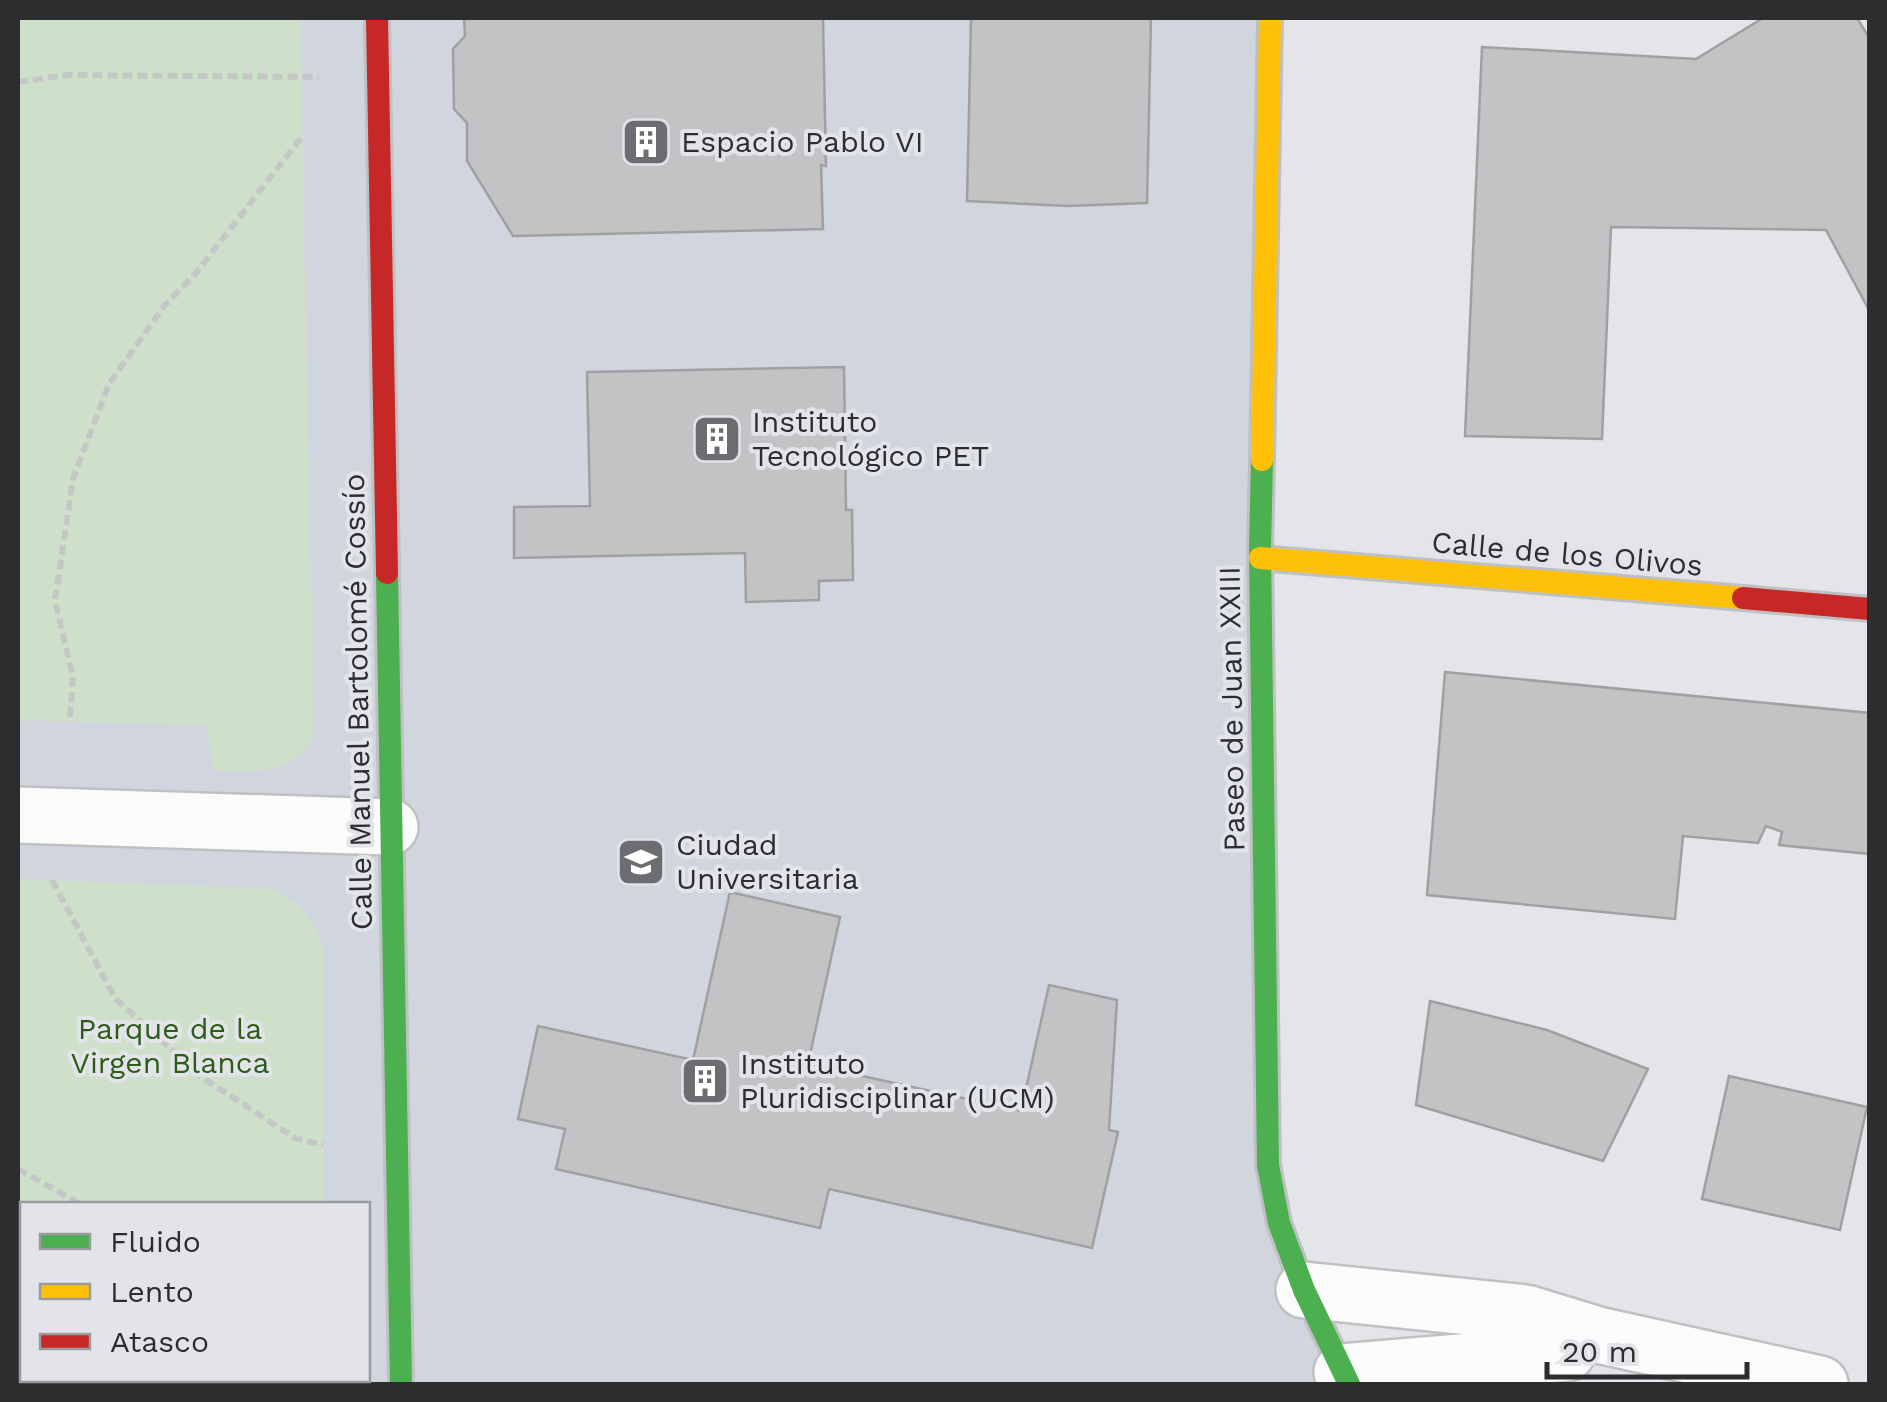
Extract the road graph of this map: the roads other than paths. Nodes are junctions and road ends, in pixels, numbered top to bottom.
1 (378, 18) edge
2 (1270, 18) edge
3 (1260, 558) junction
4 (1870, 609) edge
5 (18, 816) edge
6 (390, 827) junction
7 (1304, 1290) junction
8 (1567, 1358) edge
9 (1345, 1378) edge
10 (401, 1384) edge
11 (1820, 1384) edge

1 - 6 street, Calle Manuel Bartolomé Cossío
2 - 3 street, Paseo de Juan XXIII
3 - 4 street, Calle de los Olivos
3 - 7 street, Paseo de Juan XXIII
5 - 6 street
6 - 10 street, Calle Manuel Bartolomé Cossío
7 - 8 street
7 - 9 street, Paseo de Juan XXIII
8 - 9 street
8 - 11 street

